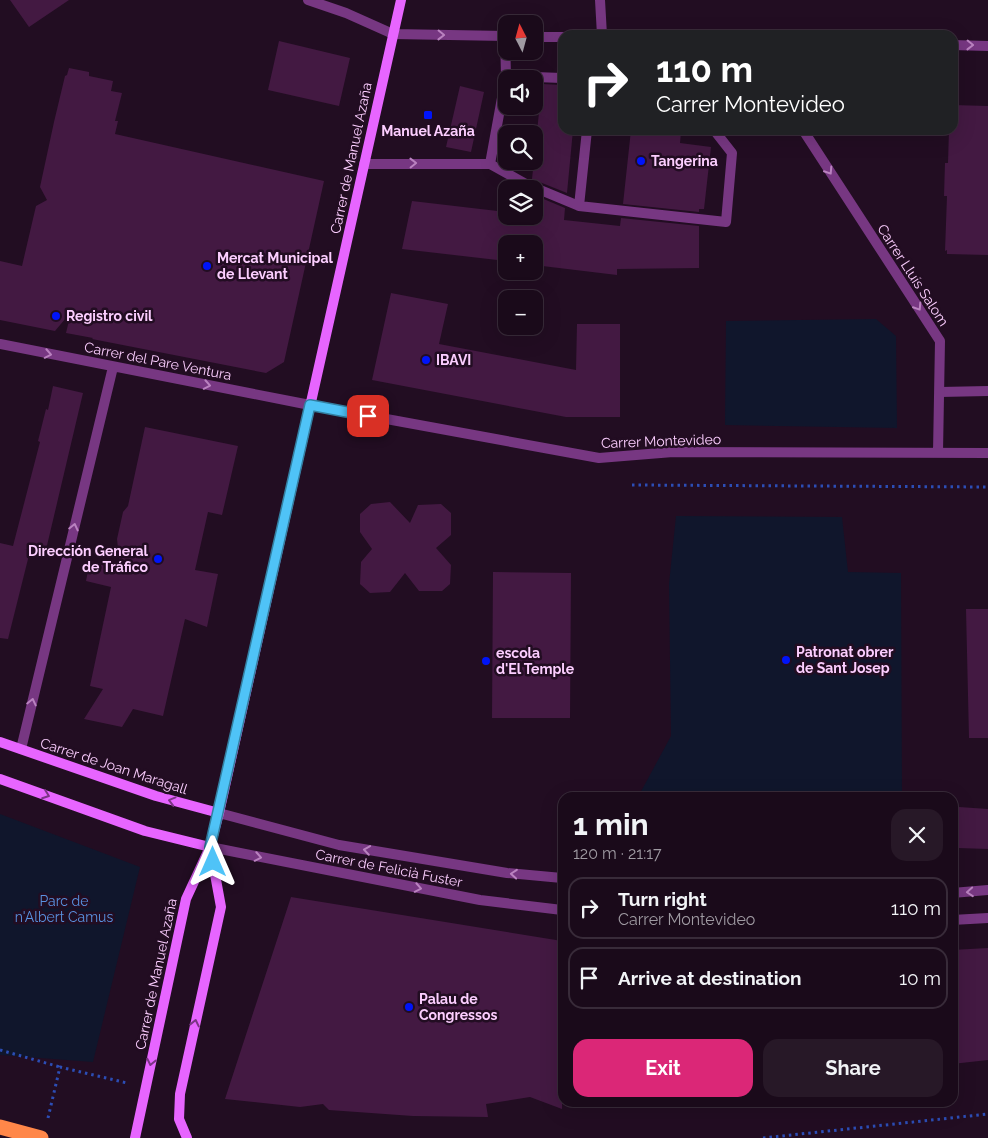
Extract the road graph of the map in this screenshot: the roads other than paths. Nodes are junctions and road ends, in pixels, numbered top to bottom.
1 (308, 0) edge
2 (401, 0) edge
3 (600, 0) edge
4 (602, 30) edge
5 (392, 34) junction
6 (498, 36) edge
7 (543, 37) edge
8 (558, 37) edge
9 (958, 45) edge
10 (988, 46) edge
11 (543, 77) edge
12 (558, 78) edge
13 (499, 115) edge
14 (586, 135) edge
15 (718, 135) edge
16 (806, 135) edge
17 (364, 164) junction
18 (490, 164) junction
19 (579, 206) junction
20 (0, 344) edge
21 (112, 366) junction
22 (988, 391) edge
23 (940, 392) junction
24 (310, 405) junction
25 (938, 452) junction
26 (988, 452) edge
27 (0, 742) edge
28 (21, 749) junction
29 (0, 778) edge
30 (219, 813) junction
31 (210, 847) junction
32 (558, 878) edge
33 (988, 890) edge
34 (958, 892) edge
35 (558, 910) edge
36 (988, 918) edge
37 (958, 920) edge
38 (0, 1127) edge
39 (41, 1138) edge
40 (135, 1138) edge
41 (187, 1138) edge

1 - 5 street
2 - 5 street, Carrer de Manuel Azaña
3 - 4 street
5 -> 6 street
5 - 17 street, Carrer de Manuel Azaña
7 - 8 street
9 -> 10 street
11 - 12 street
13 - 18 street
14 - 19 street
15 - 19 street
16 -> 23 street, Carrer Lluís Salom
17 -> 18 street
17 - 24 street, Carrer de Manuel Azaña
18 - 19 street
20 -> 21 street, Carrer del Pare Ventura
21 -> 24 street, Carrer del Pare Ventura
28 -> 21 street
22 - 23 street
23 - 25 street, Carrer Lluís Salom
24 - 25 street, Carrer Montevideo
24 - 30 street, Carrer de Manuel Azaña
25 - 26 street, Carrer Montevideo
27 - 28 street, Carrer de Joan Maragall
30 -> 28 street, Carrer de Joan Maragall
29 -> 31 street
30 - 31 street, Carrer de Manuel Azaña
32 -> 30 street, Carrer de Felicià Fuster
31 -> 35 street, Carrer de Felicià Fuster
31 -> 40 street, Carrer de Manuel Azaña
41 -> 31 street
33 -> 34 street
36 - 37 street
38 - 39 highway

